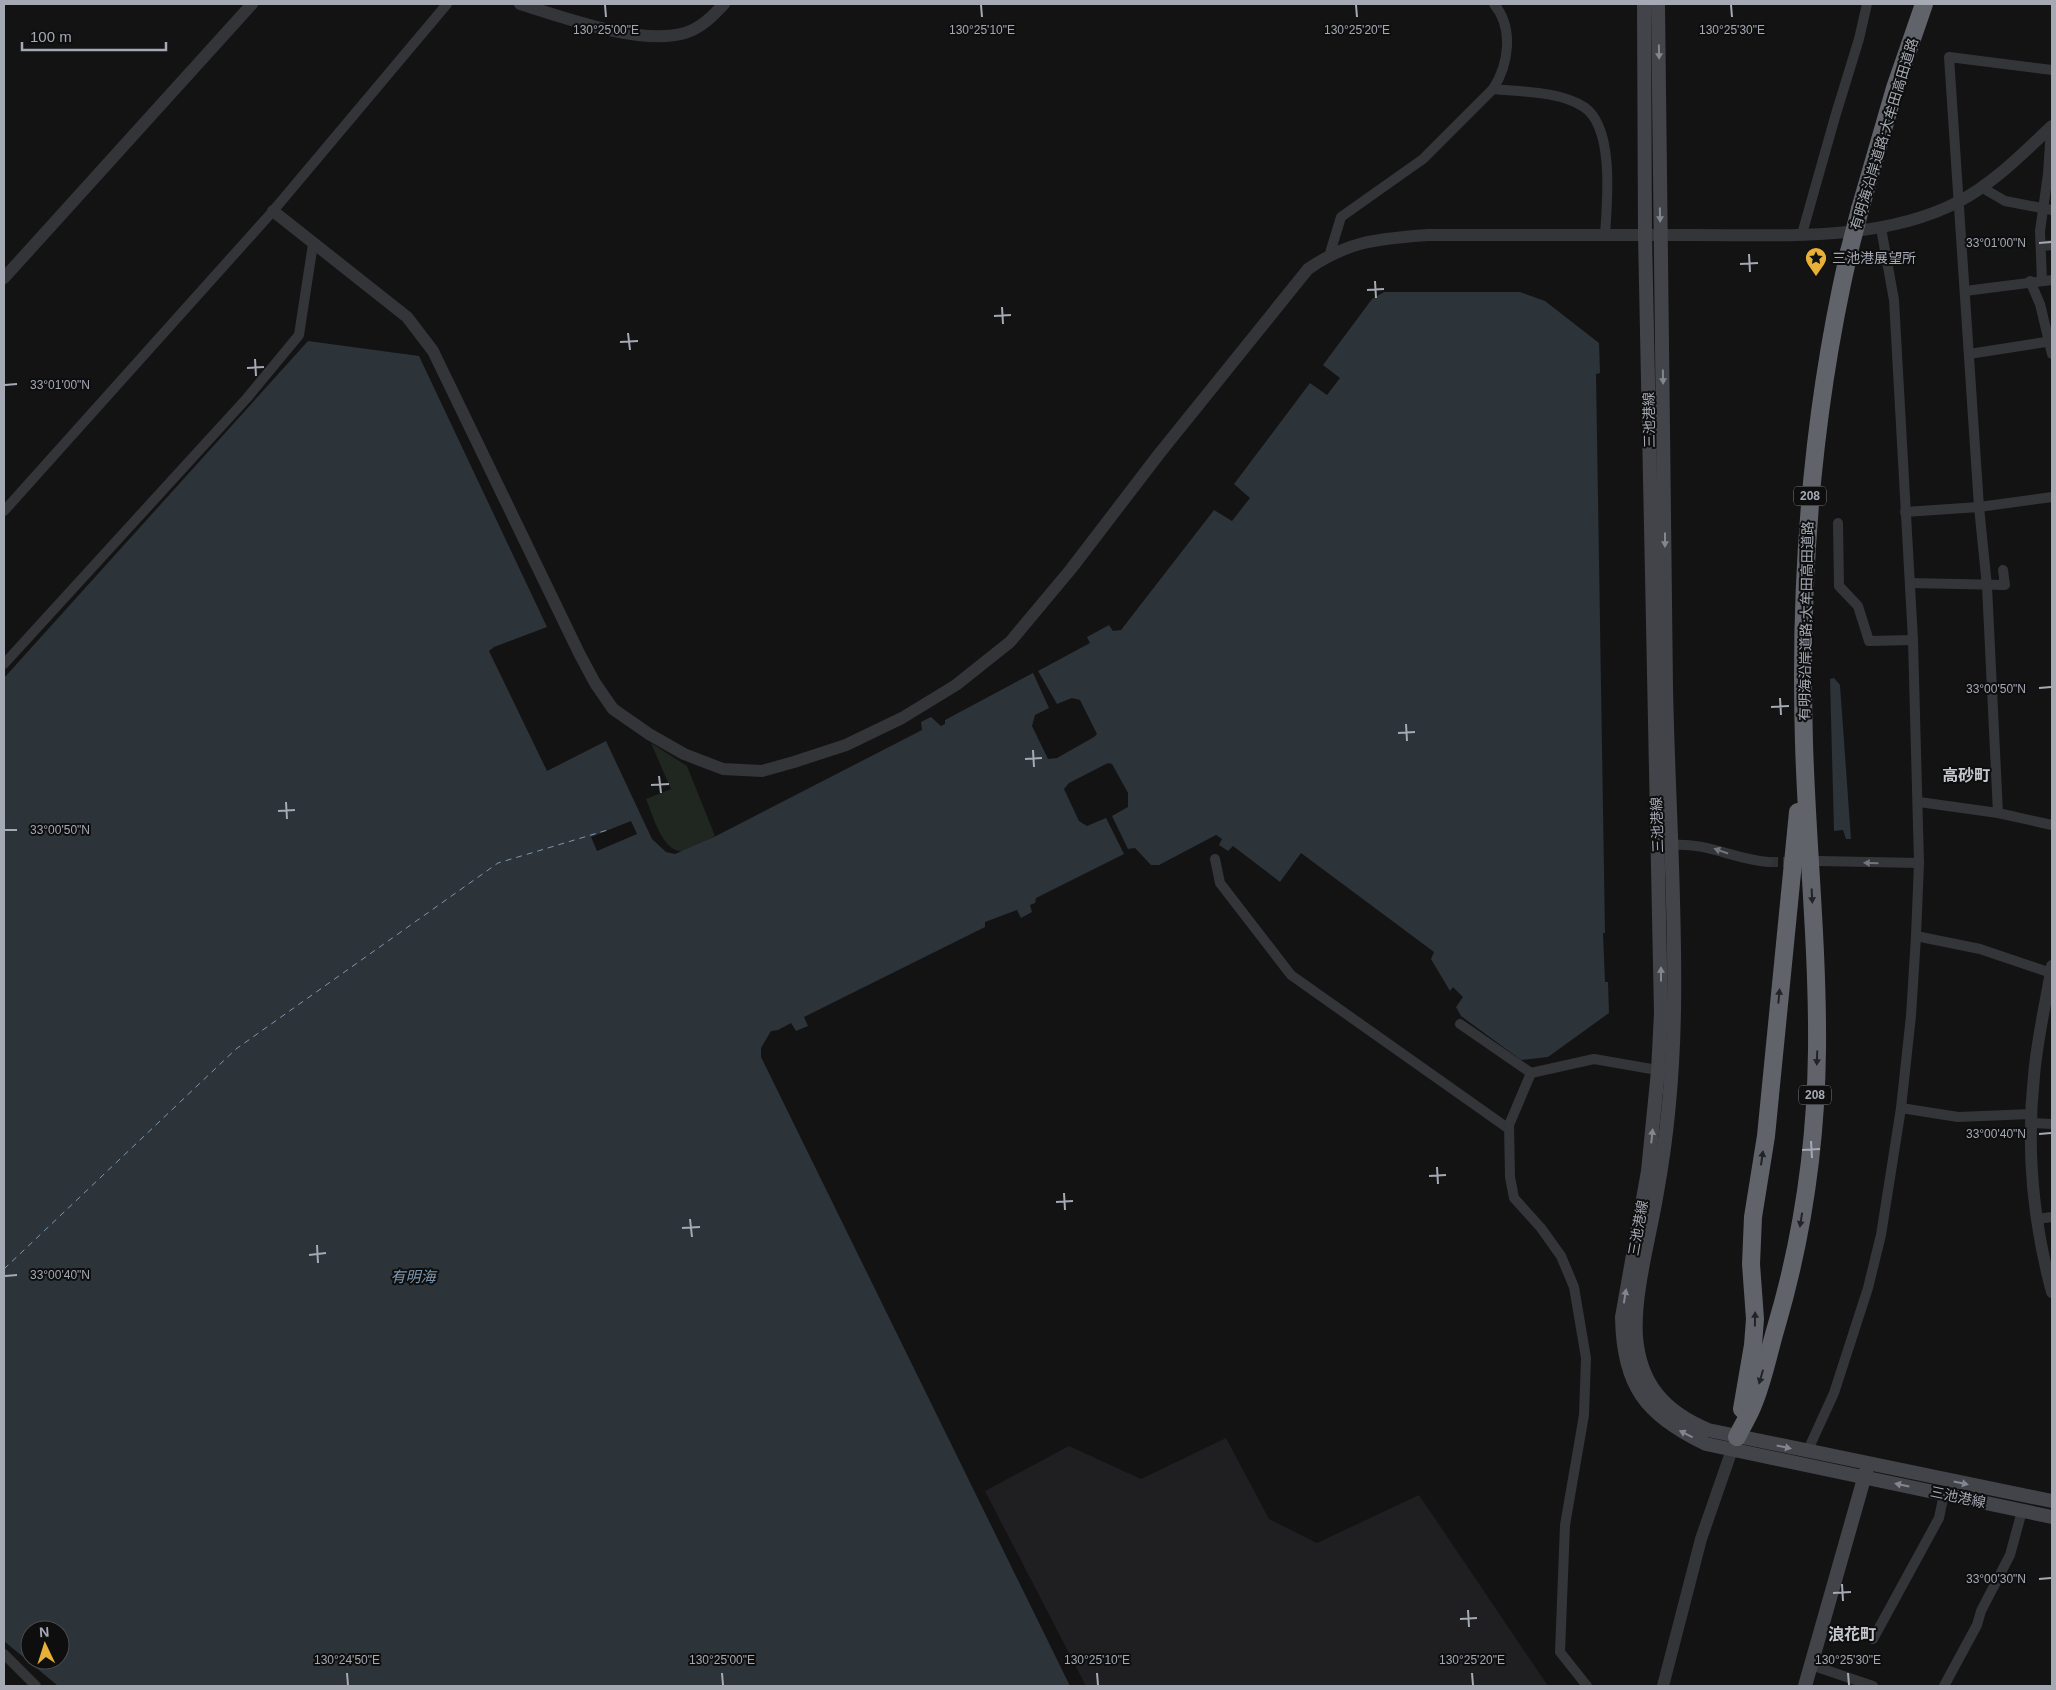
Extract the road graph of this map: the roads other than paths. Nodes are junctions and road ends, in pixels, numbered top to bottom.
1 (252, 4) edge
2 (447, 4) edge
3 (520, 4) edge
4 (724, 4) edge
5 (1494, 4) edge
6 (1644, 4) edge
7 (1658, 4) edge
8 (1867, 4) edge
9 (1924, 4) edge
10 (2052, 70) edge
11 (1493, 89) junction
12 (2052, 127) edge
13 (1981, 187) junction
14 (1959, 202) junction
15 (2047, 209) edge
16 (273, 211) junction
17 (1881, 228) junction
18 (1802, 234) junction
19 (1645, 235) junction
20 (1661, 235) junction
21 (1605, 236) junction
22 (314, 244) junction
23 (2052, 245) edge
24 (2041, 246) junction
25 (1330, 253) junction
26 (4, 278) edge
27 (2030, 281) junction
28 (2047, 281) edge
29 (1965, 291) junction
30 (2050, 341) edge
31 (1969, 354) junction
32 (2052, 354) edge
33 (2052, 497) edge
34 (1979, 507) junction
35 (4, 511) edge
36 (1905, 512) junction
37 (1838, 523) dead end
38 (2003, 570) dead end
39 (1910, 583) junction
40 (1987, 586) junction
41 (1913, 640) junction
42 (4, 664) edge
43 (1804, 742) junction
44 (1919, 802) junction
45 (1998, 813) junction
46 (2052, 825) edge
47 (1671, 845) junction
48 (1215, 859) dead end
49 (1768, 862) tunnel mouth
50 (1819, 862) dead end
51 (1920, 864) junction
52 (1916, 936) junction
53 (2052, 970) edge
54 (1460, 1024) dead end
55 (1665, 1071) junction
56 (1531, 1073) junction
57 (1901, 1108) junction
58 (2031, 1118) junction
59 (2052, 1124) edge
60 (1509, 1129) junction
61 (2052, 1217) edge
62 (2036, 1219) junction
63 (2052, 1292) edge
64 (1734, 1443) junction
65 (1807, 1452) junction
66 (1866, 1471) junction
67 (1944, 1494) junction
68 (2052, 1501) edge
69 (2022, 1511) junction
70 (2052, 1517) edge
71 (1873, 1639) dead end
72 (4, 1654) edge
73 (1811, 1665) junction
74 (36, 1686) edge
75 (1587, 1686) edge
76 (1663, 1686) edge
77 (1805, 1686) edge
78 (1873, 1686) edge
79 (1944, 1686) edge

1 - 26 street
2 - 16 street
3 - 4 street
5 - 11 street
6 - 19 main road, 三池港線
7 -> 20 main road, 三池港線
8 - 18 street
9 - 43 highway, 有明海沿岸道路;大牟田高田道路 / 208, bridge
10 - 14 street
11 - 21 street
11 - 25 street
12 - 13 street
12 - 15 street
13 - 14 street
13 - 15 street
14 - 17 street
14 - 29 street
15 - 24 street
16 - 22 street
16 - 35 street
17 - 18 street
17 - 36 street
18 - 20 street
19 - 20 street
19 - 21 street
55 -> 19 main road, 三池港線
20 -> 47 main road, 三池港線
21 - 25 street
22 - 25 street
22 - 42 street
23 - 24 street
24 - 28 street
27 - 28 street
27 - 29 street
27 - 30 street
29 - 31 street
30 - 31 street
30 - 32 street
31 - 34 street
33 - 34 street
34 - 36 street
34 - 40 street
36 - 39 street
37 - 41 street
38 - 40 street
39 - 40 street
39 - 41 street
40 - 45 street
41 - 44 street
64 -> 43 highway, 208
43 -> 64 highway, 208
44 - 45 street
44 - 51 street
45 - 46 street
49 -> 47 street
47 - 55 main road, 三池港線
48 - 60 street
51 -> 50 street
51 - 52 street
52 - 53 street
52 - 57 street
53 - 58 street
54 - 56 street
55 - 56 street
55 - 64 main road, 三池港線
56 - 60 street
57 - 58 street
57 - 65 street
58 - 59 street
58 - 62 street
60 - 75 street
61 - 62 street
62 - 63 street
64 -> 65 main road, 三池港線
64 - 66 main road, 三池港線
64 - 76 street
65 - 66 main road, 三池港線
67 -> 66 main road, 三池港線
66 -> 68 main road, 三池港線
66 - 73 main road
67 - 69 main road, 三池港線
67 - 71 street
69 - 70 main road, 三池港線
69 - 79 street
72 - 74 street
73 - 77 main road
73 - 78 street

